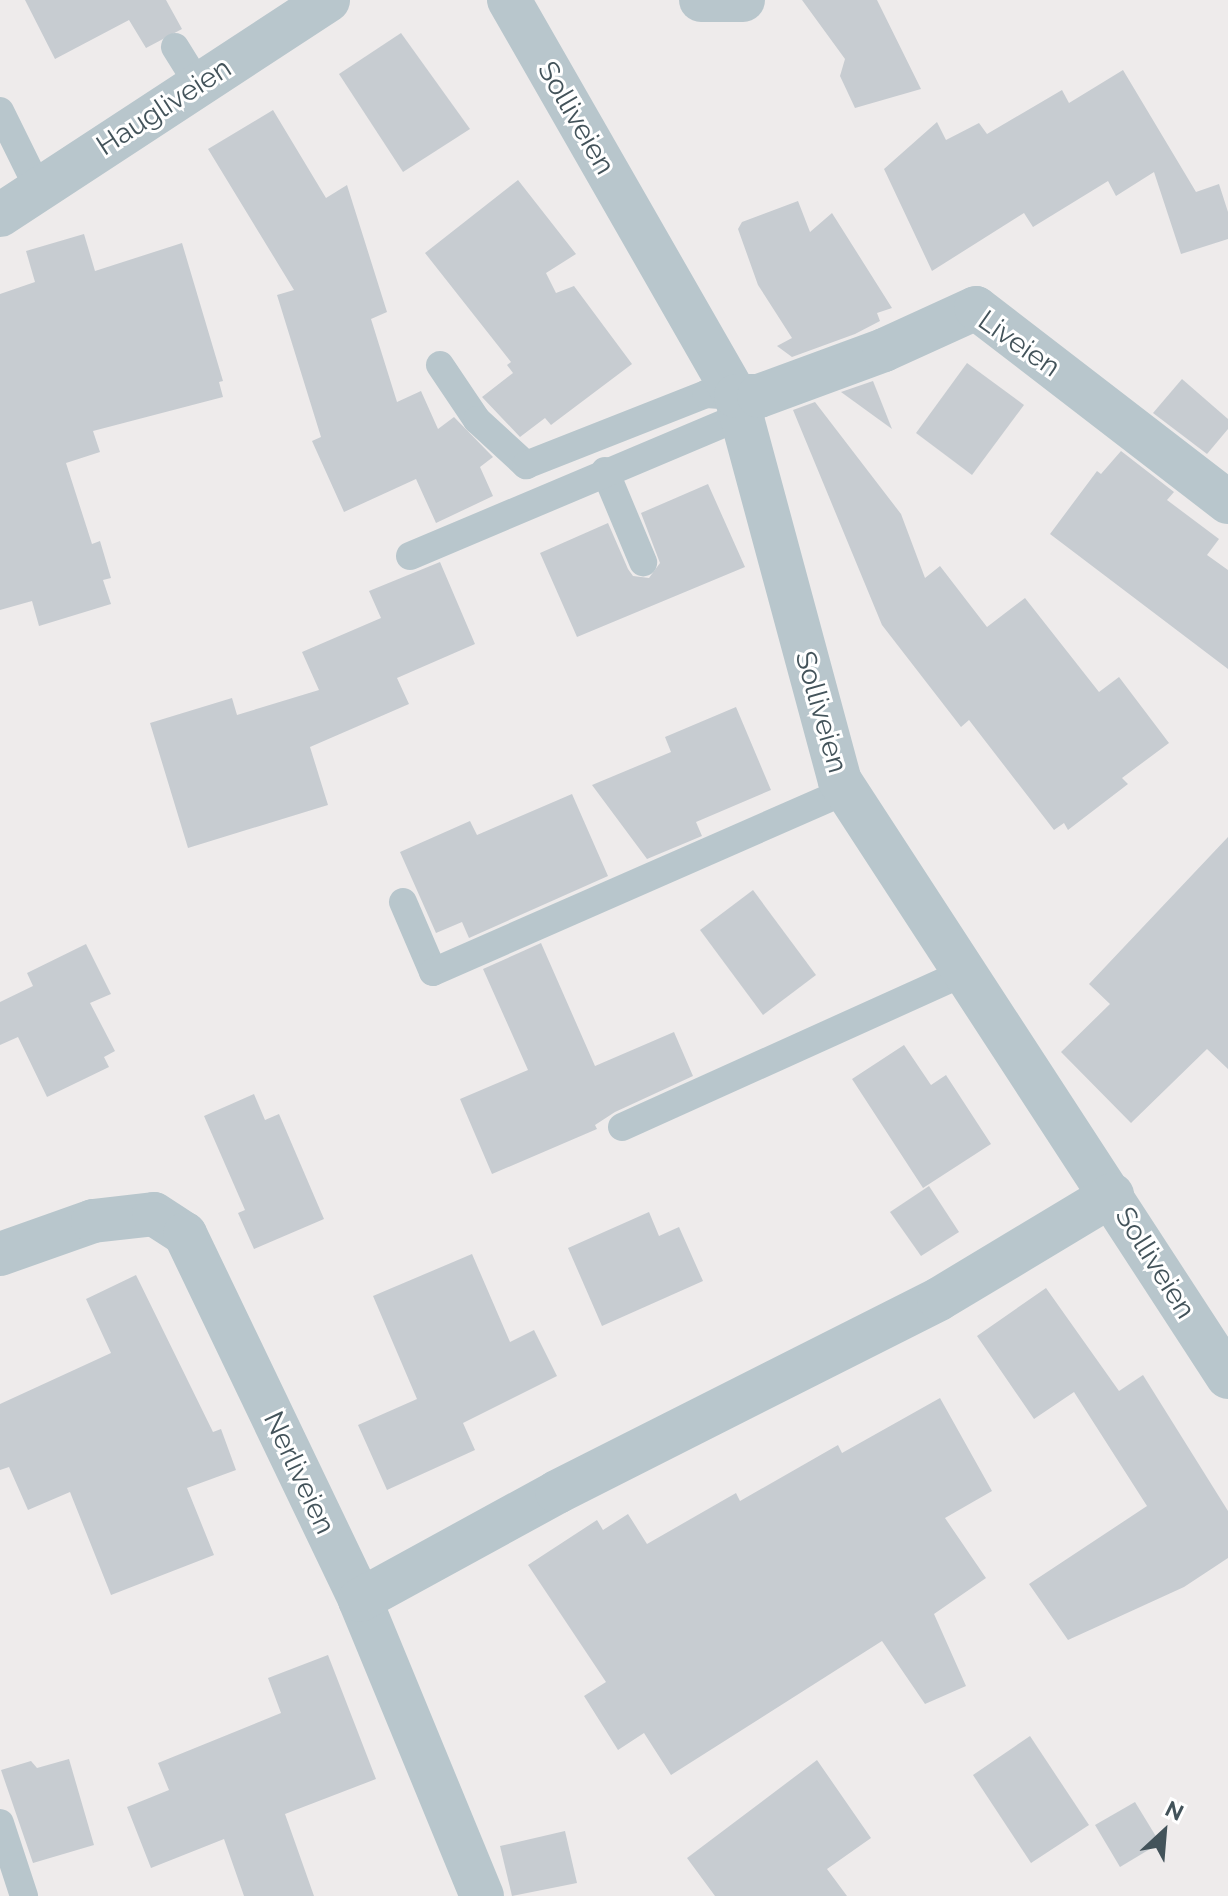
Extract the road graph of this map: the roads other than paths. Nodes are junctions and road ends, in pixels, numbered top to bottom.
1 (328, 0) edge
2 (509, 0) edge
3 (701, 0) edge
4 (743, 0) edge
5 (175, 47) dead end
6 (198, 84) junction
7 (0, 111) edge
8 (38, 188) junction
9 (0, 215) edge
10 (440, 365) dead end
11 (739, 406) junction
12 (605, 471) junction
13 (1227, 495) edge
14 (410, 556) dead end
15 (643, 562) dead end
16 (846, 791) junction
17 (403, 902) dead end
18 (965, 972) junction
19 (622, 1127) dead end
20 (1112, 1195) junction
21 (0, 1254) edge
22 (1228, 1377) edge
23 (360, 1600) junction
24 (0, 1823) edge
25 (24, 1896) edge
26 (482, 1896) edge

1 - 6 street, Haugliveien
2 - 11 street, Solliveien
3 - 4 street
5 - 6 lane
6 - 8 street, Haugliveien
7 - 8 lane
8 - 9 street, Haugliveien
10 - 11 lane
11 - 12 lane
11 - 13 street, Liveien
11 - 16 street, Solliveien
12 - 14 lane
12 - 15 lane
16 - 17 lane
16 - 18 street, Solliveien
18 - 19 lane
18 - 20 street, Solliveien
20 - 22 street, Solliveien
20 - 23 street
21 - 23 street, Nerliveien
23 - 26 street, Nerliveien
24 - 25 lane

